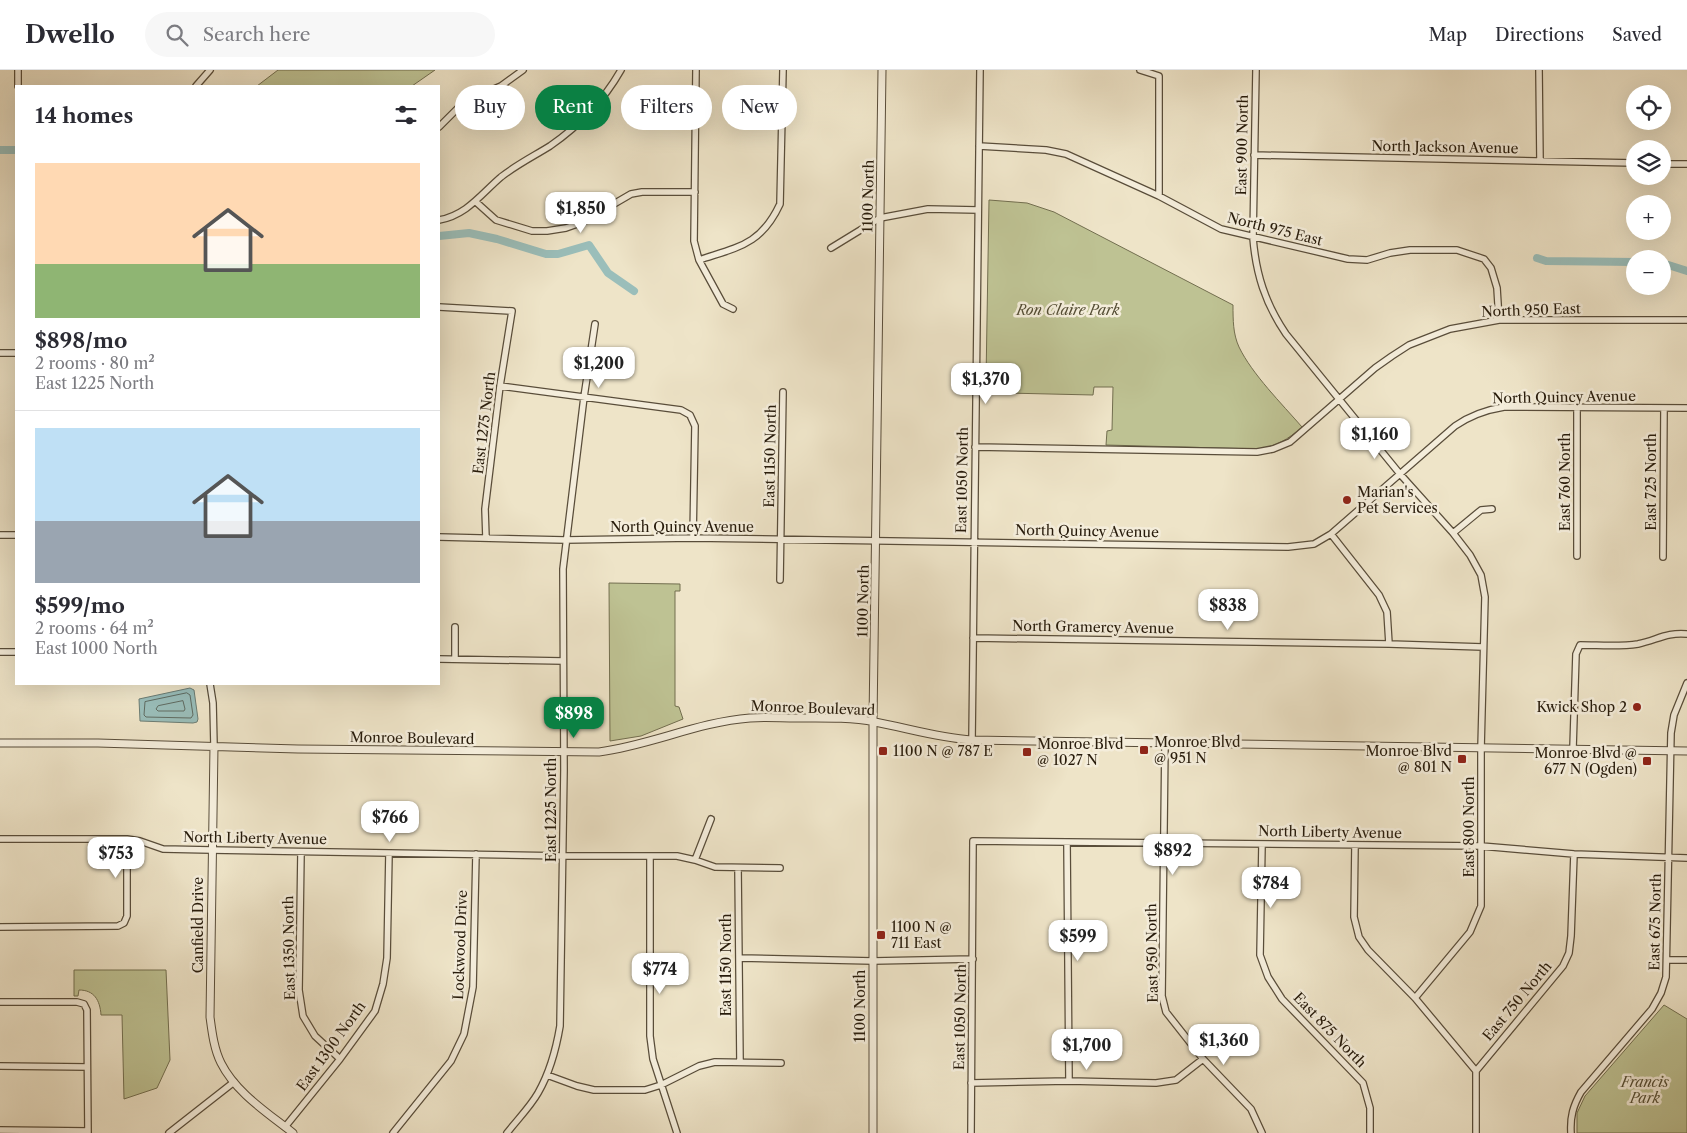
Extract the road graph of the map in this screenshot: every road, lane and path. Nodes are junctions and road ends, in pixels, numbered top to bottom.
1 (18, 70) edge
2 (210, 70) edge
3 (523, 70) edge
4 (620, 70) edge
5 (696, 70) edge
6 (783, 70) edge
7 (882, 70) edge
8 (980, 70) edge
9 (1140, 70) edge
10 (1256, 70) edge
11 (1539, 70) edge
12 (18, 85) edge
13 (197, 85) edge
14 (440, 126) edge
15 (979, 146) junction
16 (1254, 155) junction
17 (1540, 161) junction
18 (1626, 163) edge
19 (1671, 164) edge
20 (1687, 164) edge
21 (695, 192) junction
22 (1159, 196) junction
23 (476, 202) junction
24 (978, 210) junction
25 (880, 218) junction
26 (440, 220) edge
27 (1254, 238) junction
28 (831, 248) dead end
29 (699, 260) junction
30 (440, 307) edge
31 (733, 309) dead end
32 (1499, 320) junction
33 (1687, 320) edge
34 (595, 324) dead end
35 (0, 353) edge
36 (15, 353) edge
37 (500, 386) junction
38 (783, 392) dead end
39 (584, 397) junction
40 (1339, 400) junction
41 (1577, 408) junction
42 (1664, 408) junction
43 (1687, 408) edge
44 (975, 447) junction
45 (1400, 474) junction
46 (1492, 509) dead end
47 (1453, 533) junction
48 (1331, 534) junction
49 (0, 535) edge
50 (15, 536) edge
51 (440, 537) edge
52 (486, 538) junction
53 (693, 538) junction
54 (565, 540) junction
55 (782, 540) junction
56 (876, 541) junction
57 (974, 542) junction
58 (1577, 556) dead end
59 (1663, 557) dead end
60 (1481, 575) joint
61 (780, 580) dead end
62 (455, 627) dead end
63 (1687, 634) edge
64 (973, 638) junction
65 (1390, 644) junction
66 (1483, 647) junction
67 (0, 652) edge
68 (15, 652) edge
69 (440, 659) edge
70 (454, 659) junction
71 (563, 661) junction
72 (1687, 682) edge
73 (210, 685) edge
74 (873, 721) junction
75 (972, 740) junction
76 (1165, 742) junction
77 (0, 743) edge
78 (214, 746) junction
79 (1481, 748) junction
80 (1573, 748) junction
81 (1670, 751) junction
82 (1687, 751) edge
83 (564, 753) junction
84 (711, 819) dead end
85 (0, 838) edge
86 (126, 839) junction
87 (973, 841) joint
88 (1067, 843) junction
89 (1163, 844) junction
90 (1262, 844) junction
91 (1355, 845) junction
92 (1481, 846) junction
93 (211, 850) junction
94 (301, 852) junction
95 (389, 853) junction
96 (476, 854) junction
97 (1574, 854) junction
98 (564, 856) junction
99 (650, 857) junction
100 (1668, 858) junction
101 (1687, 858) edge
102 (696, 860) junction
103 (738, 868) junction
104 (780, 868) dead end
105 (0, 927) edge
106 (739, 958) junction
107 (973, 959) junction
108 (1667, 960) junction
109 (1687, 960) edge
110 (873, 961) junction
111 (1415, 998) junction
112 (0, 1002) edge
113 (340, 1059) junction
114 (1203, 1059) junction
115 (740, 1062) junction
116 (781, 1063) dead end
117 (0, 1066) edge
118 (88, 1067) junction
119 (1476, 1071) junction
120 (547, 1075) junction
121 (234, 1082) junction
122 (1069, 1082) junction
123 (971, 1083) junction
124 (661, 1085) junction
125 (286, 1127) junction
126 (0, 1130) edge
127 (88, 1132) edge
128 (169, 1133) edge
129 (293, 1133) edge
130 (394, 1133) edge
131 (507, 1133) edge
132 (677, 1133) edge
133 (873, 1133) edge
134 (971, 1133) edge
135 (1262, 1133) edge
136 (1370, 1133) edge
137 (1476, 1133) edge
138 (1571, 1133) edge

1 - 12 street
2 - 13 street
3 - 14 street
4 - 23 street
5 - 21 street
6 - 29 street
7 - 25 street, 1100 North
8 - 15 street, East 1050 North
9 - 22 street
10 - 16 street, East 900 North
11 - 17 street
15 - 22 street, North 975 East
15 - 24 street, East 1050 North
16 - 17 street, North Jackson Avenue
16 - 27 street, East 900 North
17 - 18 street, North Jackson Avenue
19 - 20 street
21 - 23 street
21 - 29 street
22 - 27 street, North 975 East
23 - 26 street
24 - 25 street
24 - 44 street, East 1050 North
25 - 28 street
25 - 56 street, 1100 North
27 - 32 street, North 975 East
27 - 40 street, East 900 North
29 - 31 street
30 - 37 street, East 1275 North
32 - 33 street, North 950 East
32 - 40 street, North 950 East
34 - 39 street, East 1225 North
35 - 36 street
37 - 39 street
37 - 52 street, East 1275 North
38 - 55 street, East 1150 North
39 - 53 street
39 - 54 street, East 1225 North
40 - 44 street, North 950 East
40 - 45 street, East 900 North
41 - 42 street, North Quincy Avenue
41 - 45 street, North Quincy Avenue
41 - 58 street, East 760 North
42 - 43 street, North Quincy Avenue
42 - 59 street, East 725 North
44 - 57 street, East 1050 North
45 - 47 street, East 900 North
45 - 48 street, North Quincy Avenue
46 - 47 street
47 - 60 street, East 900 North
48 - 57 street, North Quincy Avenue
48 - 65 street
49 - 50 street
51 - 52 street, North Quincy Avenue
52 - 54 street, North Quincy Avenue
53 - 54 street, North Quincy Avenue
53 - 55 street, North Quincy Avenue
54 - 71 street, East 1225 North
55 - 56 street, North Quincy Avenue
55 - 61 street, East 1150 North
56 - 57 street, North Quincy Avenue
56 - 74 street, 1100 North
57 - 64 street, East 1050 North
60 - 66 street, East 800 North
62 - 70 street
63 - 80 street
64 - 65 street, North Gramercy Avenue
64 - 75 street, East 1050 North
65 - 66 street, North Gramercy Avenue
66 - 79 street, East 800 North
67 - 68 street
69 - 70 street
70 - 71 street
71 - 83 street, East 1225 North
72 - 81 street, East 675 North
73 - 78 street, Canfield Drive
74 - 75 street, Monroe Boulevard
74 - 83 street, Monroe Boulevard
74 - 110 street, 1100 North
75 - 76 street, Monroe Boulevard
76 - 79 street, Monroe Boulevard
76 - 89 street, East 950 North
77 - 78 street, Monroe Boulevard
78 - 83 street, Monroe Boulevard
78 - 93 street, Canfield Drive
79 - 80 street, Monroe Boulevard
79 - 92 street, East 800 North
80 - 81 street, Monroe Boulevard
81 - 82 street, Monroe Boulevard
81 - 100 street, East 675 North
83 - 98 street, East 1225 North
84 - 102 street
85 - 86 street, North Liberty Avenue
86 - 93 street, North Liberty Avenue
86 - 105 street
87 - 88 street, North Liberty Avenue
87 - 107 street, East 1050 North
88 - 89 street, North Liberty Avenue
88 - 122 street
89 - 90 street, North Liberty Avenue
89 - 114 street, East 950 North
90 - 91 street, North Liberty Avenue
90 - 136 street, East 875 North
91 - 92 street, North Liberty Avenue
91 - 111 street
92 - 97 street, North Liberty Avenue
92 - 111 street, East 800 North
93 - 94 street, North Liberty Avenue
93 - 121 street, Canfield Drive
94 - 95 street, North Liberty Avenue
94 - 113 street, East 1350 North
95 - 96 street, North Liberty Avenue
95 - 113 street, East 1300 North
96 - 98 street, North Liberty Avenue
96 - 130 street, Lockwood Drive
97 - 100 street, North Liberty Avenue
97 - 119 street, East 750 North
98 - 99 street, North Liberty Avenue
98 - 120 street, East 1225 North
99 - 102 street, North Liberty Avenue
99 - 124 street
100 - 101 street, North Liberty Avenue
100 - 108 street, East 675 North
102 - 103 street, North Liberty Avenue
103 - 104 street, North Liberty Avenue
103 - 106 street, East 1150 North
106 - 110 street
106 - 115 street, East 1150 North
107 - 110 street
107 - 123 street, East 1050 North
108 - 109 street
108 - 138 street, East 675 North
110 - 133 street, 1100 North
111 - 119 street
112 - 118 street
113 - 125 street, East 1300 North
114 - 122 street
114 - 135 street
115 - 116 street
115 - 124 street
117 - 118 street
118 - 127 street
119 - 137 street
120 - 124 street
120 - 131 street, East 1225 North
121 - 125 street, Canfield Drive
121 - 128 street
122 - 123 street
123 - 134 street, East 1050 North
124 - 132 street
125 - 129 street, Canfield Drive
126 - 127 street

